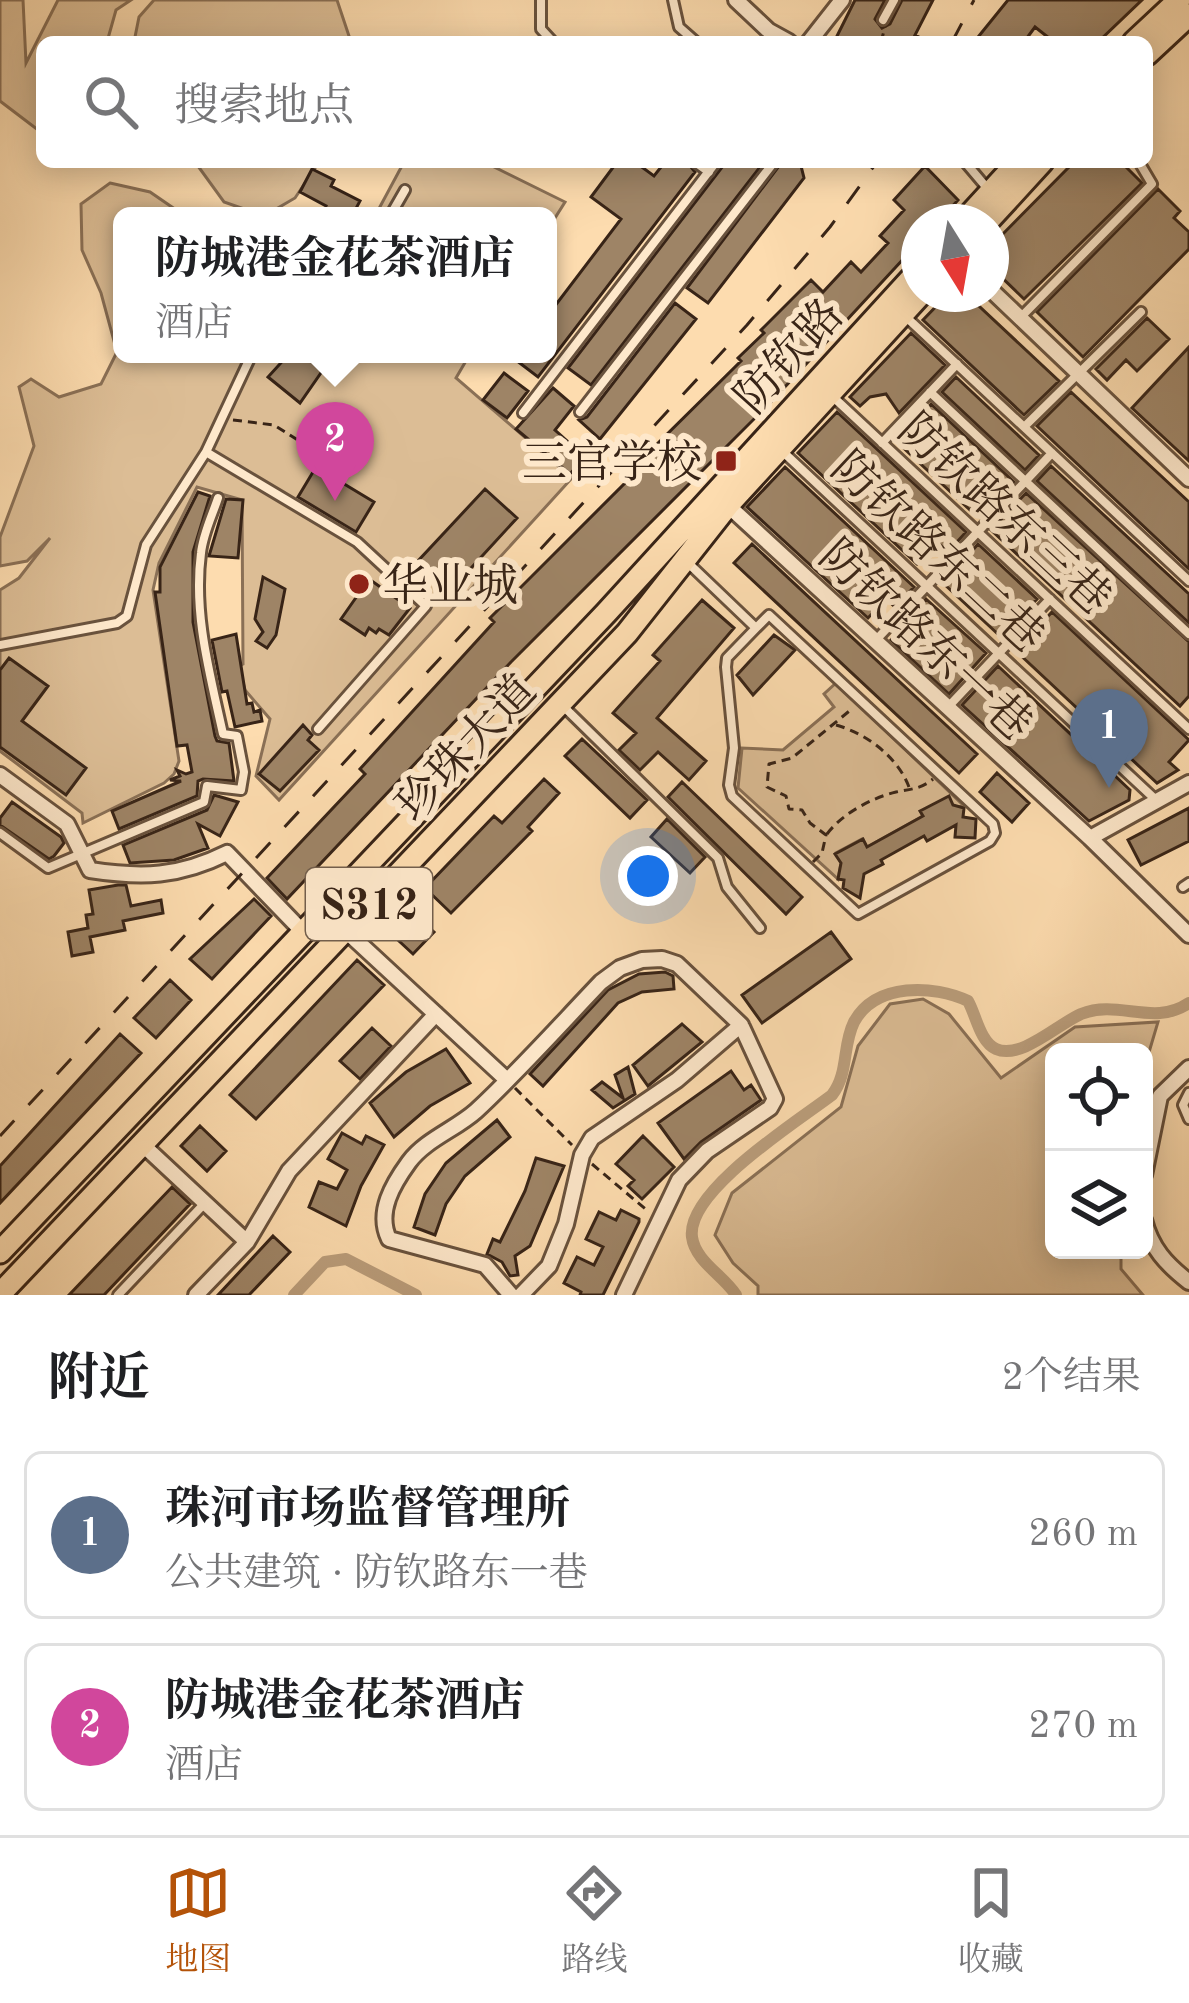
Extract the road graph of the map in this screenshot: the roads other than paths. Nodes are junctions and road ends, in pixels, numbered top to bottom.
1 (541, 0) edge
2 (673, 0) edge
3 (736, 0) edge
4 (842, 0) edge
5 (893, 0) edge
6 (1178, 0) edge
7 (1189, 15) edge
8 (884, 20) road end
9 (548, 36) edge
10 (690, 36) edge
11 (777, 36) edge
12 (814, 36) edge
13 (1140, 36) edge
14 (1153, 48) edge
15 (703, 168) edge
16 (712, 168) edge
17 (769, 168) edge
18 (970, 168) edge
19 (1012, 168) edge
20 (1036, 168) edge
21 (1143, 168) edge
22 (709, 172) junction
23 (405, 190) dead end
24 (990, 192) junction
25 (979, 204) edge
26 (1004, 204) edge
27 (395, 207) edge
28 (901, 291) edge
29 (1009, 307) edge
30 (1141, 312) dead end
31 (903, 314) joint
32 (1020, 318) junction
33 (248, 363) edge
34 (957, 364) junction
35 (1076, 372) junction
36 (930, 392) junction
37 (830, 394) junction
38 (580, 412) dead end
39 (524, 413) dead end
40 (1024, 427) junction
41 (882, 442) junction
42 (780, 448) junction
43 (206, 452) junction
44 (1052, 453) junction
45 (1189, 479) edge
46 (1026, 482) junction
47 (218, 498) dead end
48 (721, 499) junction
49 (978, 532) junction
50 (685, 560) junction
51 (1189, 581) edge
52 (927, 586) junction
53 (1050, 599) junction
54 (756, 628) junction
55 (1189, 634) edge
56 (876, 640) junction
57 (0, 645) edge
58 (999, 653) junction
59 (560, 703) junction
60 (948, 707) junction
61 (318, 729) dead end
62 (1189, 729) edge
63 (0, 775) edge
64 (1189, 783) edge
65 (1157, 801) junction
66 (0, 833) edge
67 (1090, 838) junction
68 (81, 851) junction
69 (760, 928) dead end
70 (345, 930) junction
71 (303, 932) junction
72 (1189, 935) edge
73 (436, 1014) junction
74 (741, 1025) junction
75 (1189, 1068) edge
76 (507, 1081) junction
77 (1189, 1093) edge
78 (1189, 1119) edge
79 (142, 1144) junction
80 (1149, 1151) edge
81 (205, 1203) junction
82 (247, 1242) junction
83 (1153, 1245) edge
84 (0, 1252) edge
85 (1189, 1282) edge
86 (0, 1293) edge
87 (118, 1295) edge
88 (196, 1295) edge
89 (511, 1295) edge
90 (521, 1295) edge
91 (624, 1295) edge

1 - 9 lane
2 - 10 lane
3 - 11 street
4 - 12 street
5 - 8 lane
6 - 13 main road
7 - 14 main road
15 - 22 lane
16 - 22 lane
17 - 38 lane
18 - 24 lane
19 - 24 main road
20 - 26 main road
21 - 32 lane
22 - 39 lane
23 - 27 lane
24 - 25 main road
28 - 48 main road, 防钦路 / S312
29 - 32 street
30 - 35 lane
31 - 34 lane
31 - 37 main road, 防钦路 / S312
32 - 35 street
33 - 43 lane
34 - 36 lane
34 - 40 lane
35 - 40 lane
35 - 45 street
36 - 41 lane
36 - 46 lane
37 - 41 lane, 防钦路东三巷
37 - 42 main road, 防钦路 / S312
40 - 44 lane
41 - 49 lane, 防钦路东三巷
42 - 48 main road, 防钦路 / S312
42 - 52 lane, 防钦路东二巷
43 - 57 lane
43 - 61 lane
44 - 46 lane
44 - 51 lane
46 - 49 lane
46 - 55 lane
47 - 68 lane
48 - 50 main road, 珍珠大道 / S312
48 - 56 street, 防钦路东一巷
48 - 71 main road, 珍珠大道 / S312
49 - 52 lane
49 - 53 lane, 防钦路东三巷
50 - 54 lane
50 - 59 main road, 珍珠大道 / S312
52 - 56 lane
52 - 58 lane, 防钦路东二巷
53 - 58 lane
53 - 62 lane, 防钦路东三巷
54 - 54 lane
56 - 60 street, 防钦路东一巷
58 - 60 lane
58 - 65 lane, 防钦路东二巷
59 - 69 lane
59 - 70 main road, 珍珠大道 / S312
60 - 67 street, 防钦路东一巷
63 - 68 street
64 - 65 street
65 - 67 street
66 - 68 lane
67 - 72 street, 防钦路东一巷
68 - 71 street
70 - 71 street
70 - 73 street
70 - 79 main road, 珍珠大道 / S312
71 - 84 main road, 珍珠大道 / S312
73 - 76 street
73 - 82 street
74 - 76 street
74 - 90 street
74 - 91 street
75 - 80 street
76 - 89 street
77 - 78 lane
79 - 81 street
79 - 86 main road, 珍珠大道 / S312
81 - 82 street
81 - 87 lane
82 - 88 street
83 - 85 street

